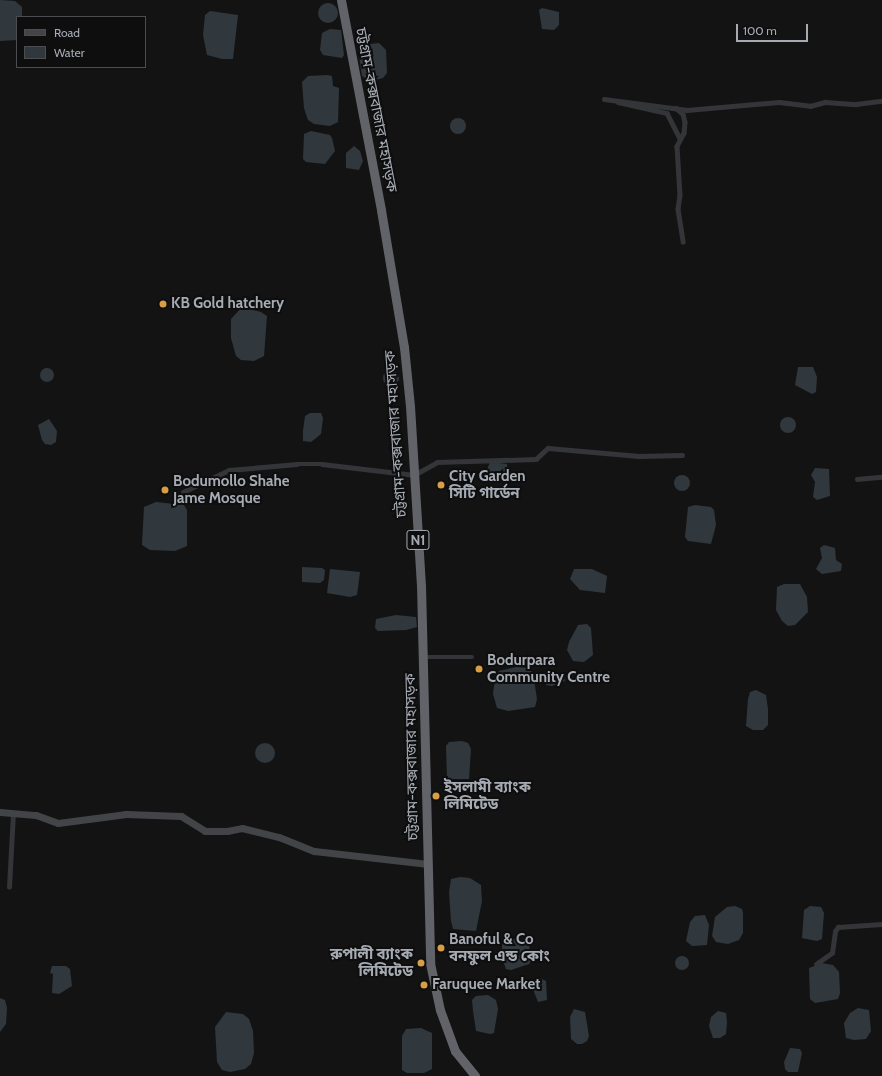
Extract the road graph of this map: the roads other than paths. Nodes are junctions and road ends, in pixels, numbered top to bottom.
1 (340, 0) edge
2 (604, 99) dead end
3 (611, 100) junction
4 (882, 101) edge
5 (676, 108) junction
6 (680, 139) junction
7 (683, 242) dead end
8 (682, 454) dead end
9 (414, 475) junction
10 (882, 477) edge
11 (858, 479) dead end
12 (183, 492) dead end
13 (423, 657) junction
14 (472, 657) dead end
15 (0, 812) edge
16 (13, 814) junction
17 (428, 864) junction
18 (8, 887) dead end
19 (882, 924) edge
20 (816, 964) dead end
21 (475, 1076) edge

1 - 9 highway, চট্টগ্রাম-কক্সবাজার মহাসড়ক / N1
2 - 3 street
3 - 5 street
3 - 6 street
4 - 5 street
5 - 6 street
6 - 7 street
8 - 9 street
9 - 12 street
9 - 13 highway, চট্টগ্রাম-কক্সবাজার মহাসড়ক / N1
10 - 11 street
13 - 14 street
13 - 17 highway, চট্টগ্রাম-কক্সবাজার মহাসড়ক / N1
15 - 16 street
16 - 17 street
16 - 18 street
17 - 21 highway, চট্টগ্রাম-কক্সবাজার মহাসড়ক / N1
19 - 20 street

